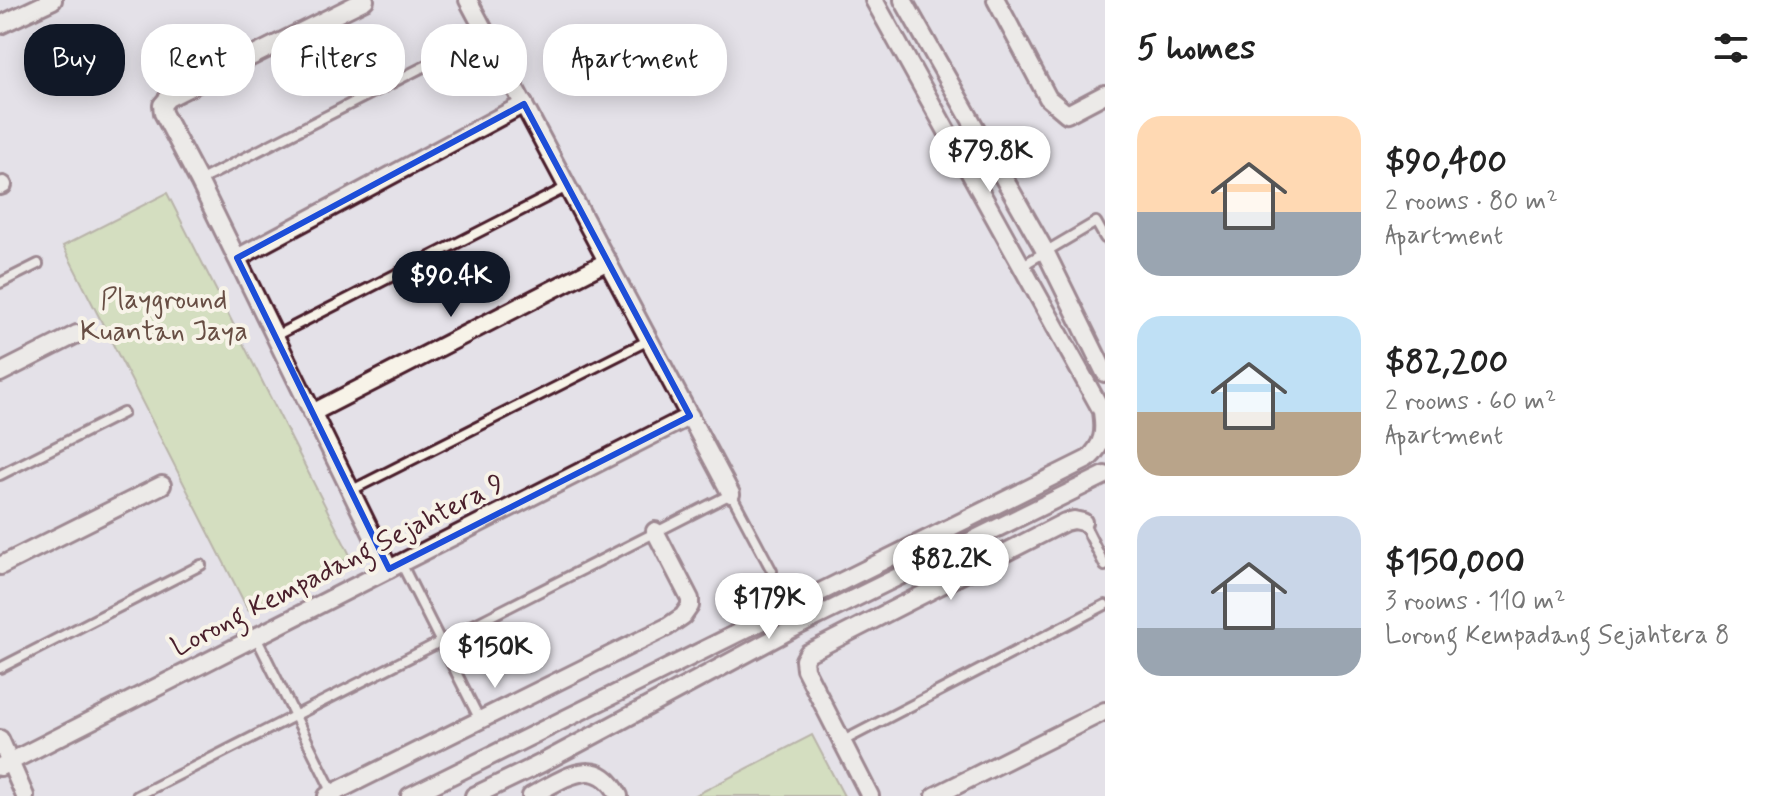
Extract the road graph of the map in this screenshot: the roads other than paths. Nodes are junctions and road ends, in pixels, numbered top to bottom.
1 (53, 0) edge
2 (365, 0) edge
3 (468, 0) edge
4 (874, 0) edge
5 (903, 0) edge
6 (996, 0) edge
7 (481, 24) edge
8 (0, 25) edge
9 (421, 68) edge
10 (1105, 94) edge
11 (520, 96) edge
12 (524, 104) junction
13 (199, 181) junction
14 (568, 187) junction
15 (1105, 238) edge
16 (1045, 251) junction
17 (237, 258) junction
18 (608, 261) junction
19 (38, 264) dead end
20 (1023, 265) junction
21 (0, 283) edge
22 (77, 334) dead end
23 (275, 336) junction
24 (649, 339) junction
25 (0, 373) edge
26 (1105, 373) edge
27 (123, 413) dead end
28 (312, 413) junction
29 (690, 416) junction
30 (0, 475) edge
31 (1105, 475) edge
32 (162, 485) dead end
33 (350, 491) junction
34 (731, 494) junction
35 (1083, 522) joint
36 (655, 531) junction
37 (201, 565) dead end
38 (0, 566) edge
39 (395, 566) junction
40 (1105, 566) edge
41 (772, 571) dead end
42 (1105, 605) edge
43 (256, 637) junction
44 (441, 643) junction
45 (0, 668) edge
46 (1105, 711) edge
47 (294, 715) junction
48 (480, 720) junction
49 (0, 739) edge
50 (843, 741) junction
51 (5, 765) edge
52 (330, 794) edge
53 (25, 796) edge
54 (137, 796) edge
55 (410, 796) edge
56 (474, 796) edge
57 (531, 796) edge
58 (619, 796) edge
59 (870, 796) edge
60 (935, 796) edge

1 - 8 street
2 - 13 street
3 - 7 street
4 - 20 street
5 - 16 street
6 - 10 street
9 - 13 lane
11 - 12 street
12 - 14 street
12 - 17 street
13 - 17 street
14 - 18 street
14 - 23 lane
15 - 16 lane
16 - 20 lane
16 - 26 street
17 - 23 street
18 - 24 street
18 - 28 street
19 - 21 lane
20 - 55 street
22 - 25 street
23 - 28 street
24 - 29 street
24 - 33 lane
27 - 30 lane
28 - 33 street
29 - 34 street
29 - 39 street, Lorong Kempadang Sejahtera 9
31 - 56 street
32 - 38 street
33 - 39 street
34 - 36 lane
34 - 41 lane
35 - 40 lane
35 - 50 street
36 - 44 lane
36 - 48 street
37 - 45 lane
39 - 43 street, Lorong Kempadang Sejahtera 9
39 - 44 lane
42 - 50 lane
43 - 47 lane
43 - 51 street, Lorong Kempadang Sejahtera 9
44 - 47 lane
44 - 48 lane
46 - 60 street
47 - 52 lane
47 - 54 lane
48 - 52 street
49 - 51 street
50 - 59 street
51 - 53 street
57 - 58 street

